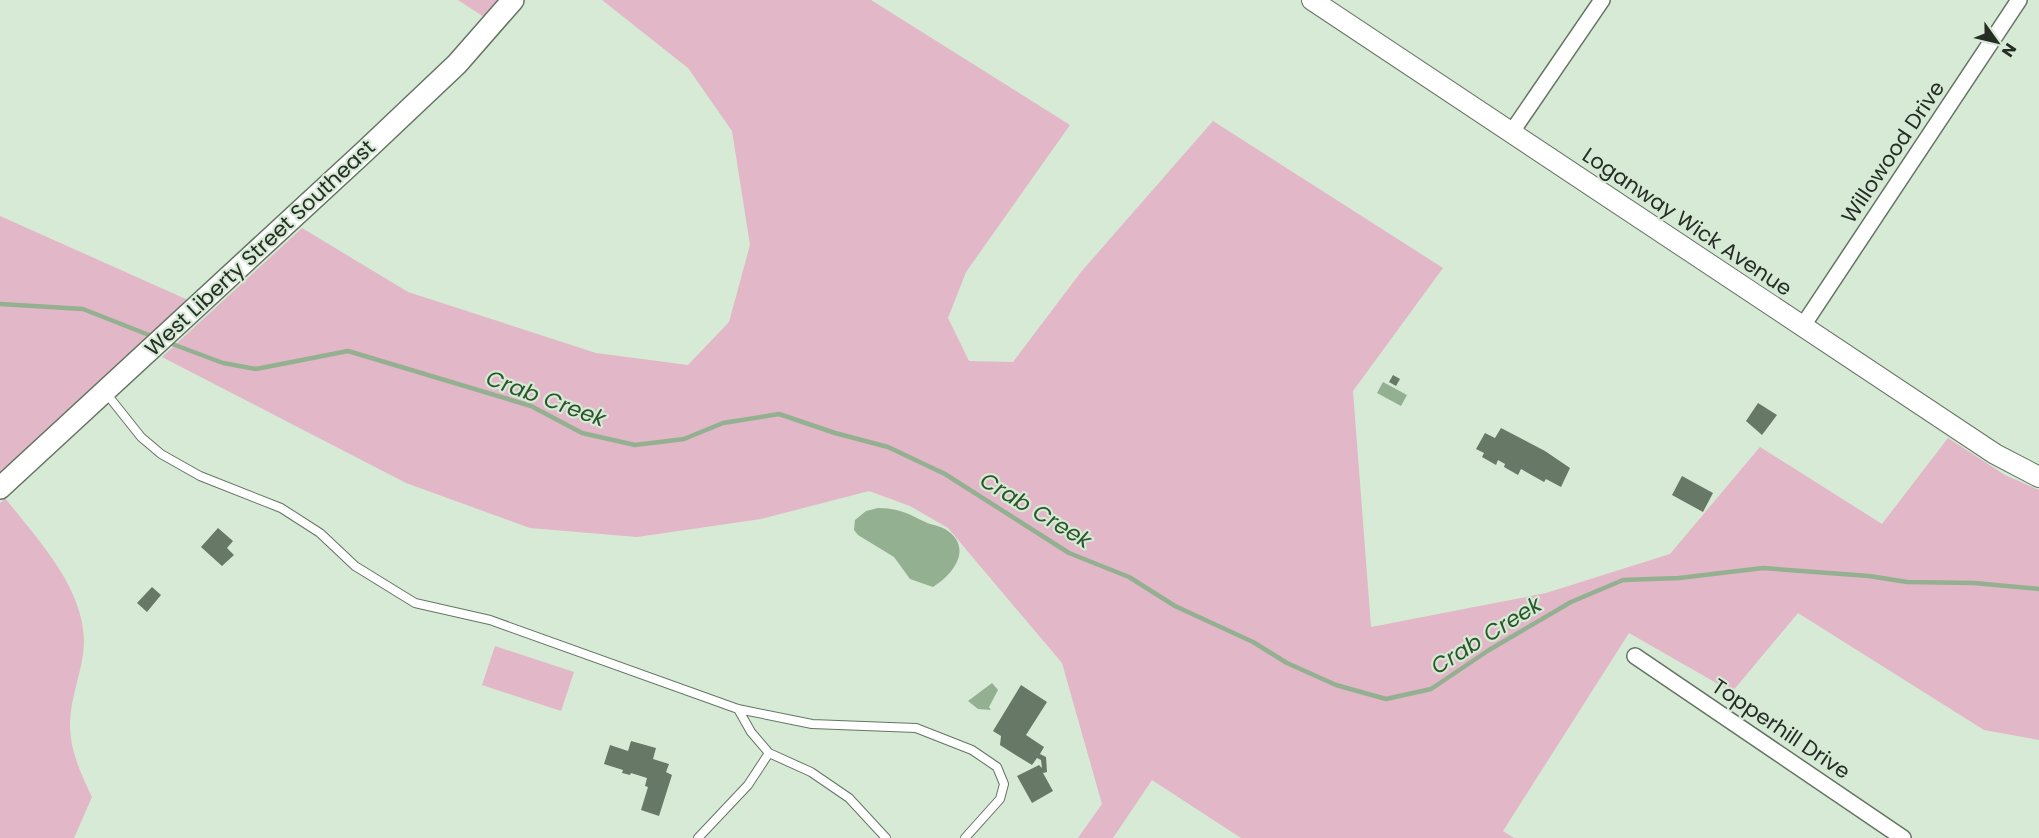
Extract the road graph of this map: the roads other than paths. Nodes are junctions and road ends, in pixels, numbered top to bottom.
1 (513, 0) edge
2 (1312, 0) edge
3 (1602, 0) edge
4 (2019, 0) edge
5 (1511, 133) junction
6 (1802, 327) junction
7 (105, 392) junction
8 (2039, 477) edge
9 (0, 488) edge
10 (1635, 656) dead end
11 (738, 709) junction
12 (769, 753) junction
13 (698, 838) edge
14 (886, 838) edge
15 (965, 838) edge
16 (1903, 838) edge

1 - 7 main road, West Liberty Street Southeast
2 - 5 street, Loganway Wick Avenue
3 - 5 street
4 - 6 street, Willowood Drive
5 - 6 street, Loganway Wick Avenue
6 - 8 street, Loganway Wick Avenue
7 - 9 main road, West Liberty Street Southeast
7 - 11 lane
10 - 16 street, Topperhill Drive
11 - 12 lane
11 - 15 lane
12 - 13 lane
12 - 14 lane

